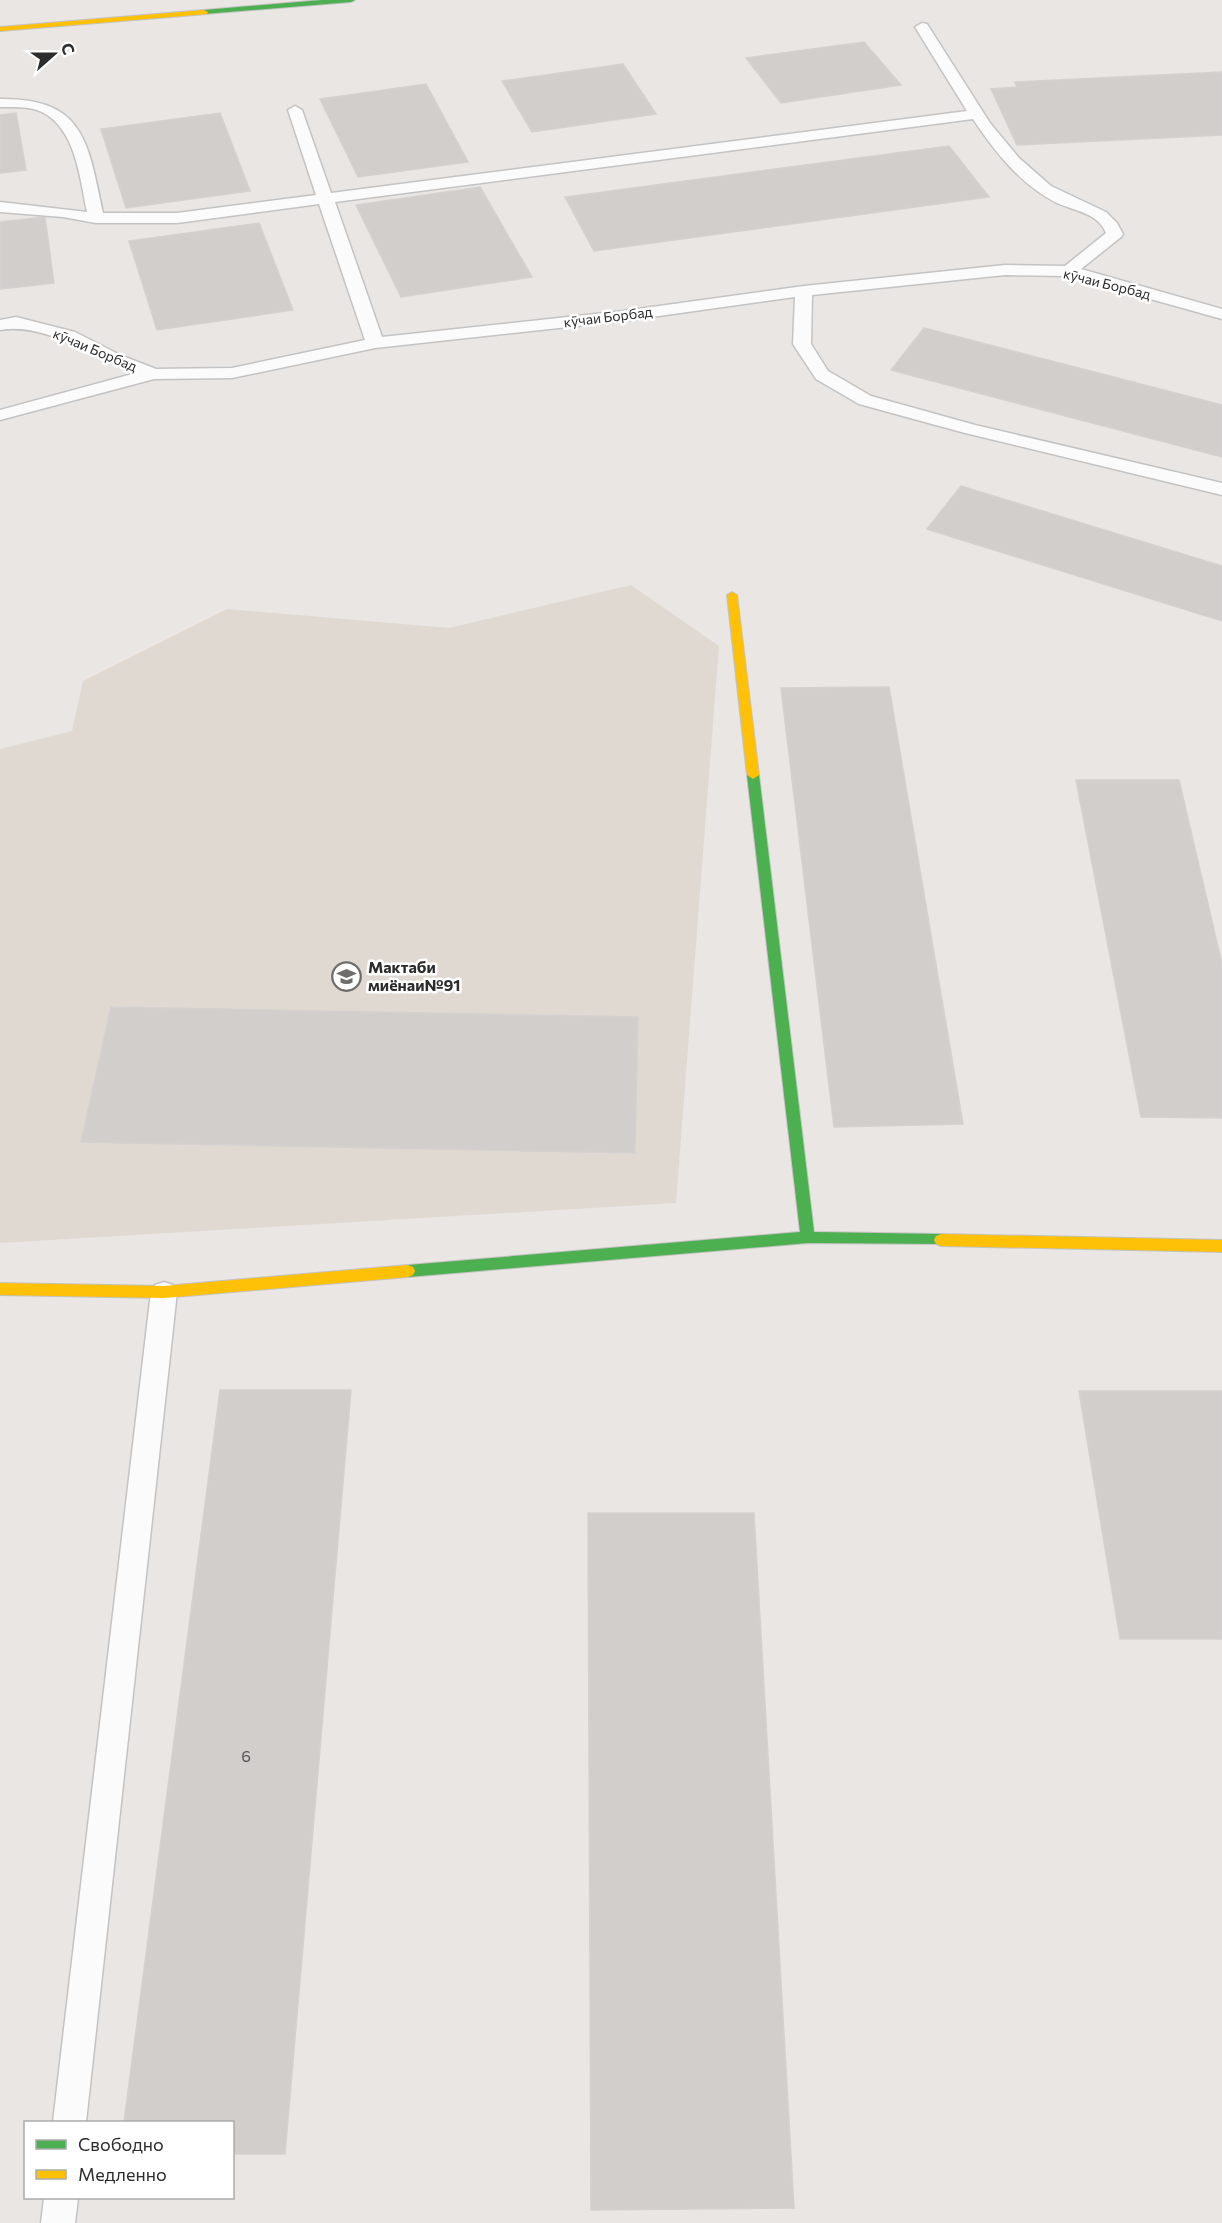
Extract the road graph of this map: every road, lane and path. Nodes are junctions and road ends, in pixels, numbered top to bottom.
1 (351, 0) edge
2 (312, 1) edge
3 (922, 27) dead end
4 (0, 29) edge
5 (0, 103) edge
6 (295, 110) dead end
7 (979, 114) junction
8 (326, 200) junction
9 (0, 207) edge
10 (96, 218) junction
11 (1069, 271) junction
12 (804, 291) junction
13 (1222, 314) edge
14 (0, 325) edge
15 (375, 343) junction
16 (154, 374) junction
17 (0, 415) edge
18 (1222, 489) edge
19 (732, 595) dead end
20 (808, 1237) junction
21 (1222, 1246) edge
22 (0, 1289) edge
23 (164, 1292) junction
24 (69, 2121) edge
25 (61, 2199) edge
26 (58, 2223) edge

1 - 2 street
2 - 4 street
3 - 7 lane
5 - 10 lane
6 - 8 lane
7 - 8 lane
7 - 11 lane
8 - 10 lane
8 - 15 lane
9 - 10 lane
11 - 12 lane, кӯчаи Борбад
11 - 13 lane, кӯчаи Борбад
12 - 15 lane, кӯчаи Борбад
12 - 18 lane
14 - 16 lane, кӯчаи Борбад
15 - 16 lane, кӯчаи Борбад
16 - 17 lane
19 - 20 street
20 - 21 street
20 - 23 street
22 - 23 street
23 - 24 lane
25 - 26 lane

